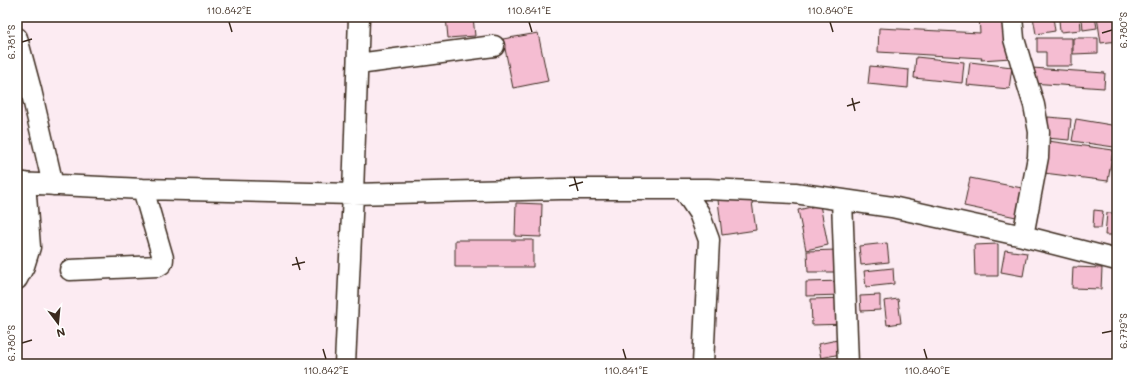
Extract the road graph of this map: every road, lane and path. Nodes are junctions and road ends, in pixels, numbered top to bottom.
1 (359, 17) edge
2 (1012, 17) edge
3 (17, 38) edge
4 (494, 46) dead end
5 (358, 64) junction
6 (21, 183) edge
7 (53, 185) junction
8 (143, 189) junction
9 (683, 189) junction
10 (353, 194) junction
11 (842, 200) junction
12 (1023, 236) junction
13 (1117, 260) edge
14 (70, 270) dead end
15 (17, 278) edge
16 (345, 364) edge
17 (703, 364) edge
18 (848, 364) edge

1 - 5 street
2 - 12 street
3 - 7 street
4 - 5 street
5 - 10 street
6 - 7 street
6 - 15 street
7 - 8 street
8 - 10 street
8 - 14 street
9 - 10 street
9 - 11 street
9 - 17 street
10 - 16 street
11 - 12 street
11 - 18 street
12 - 13 street

